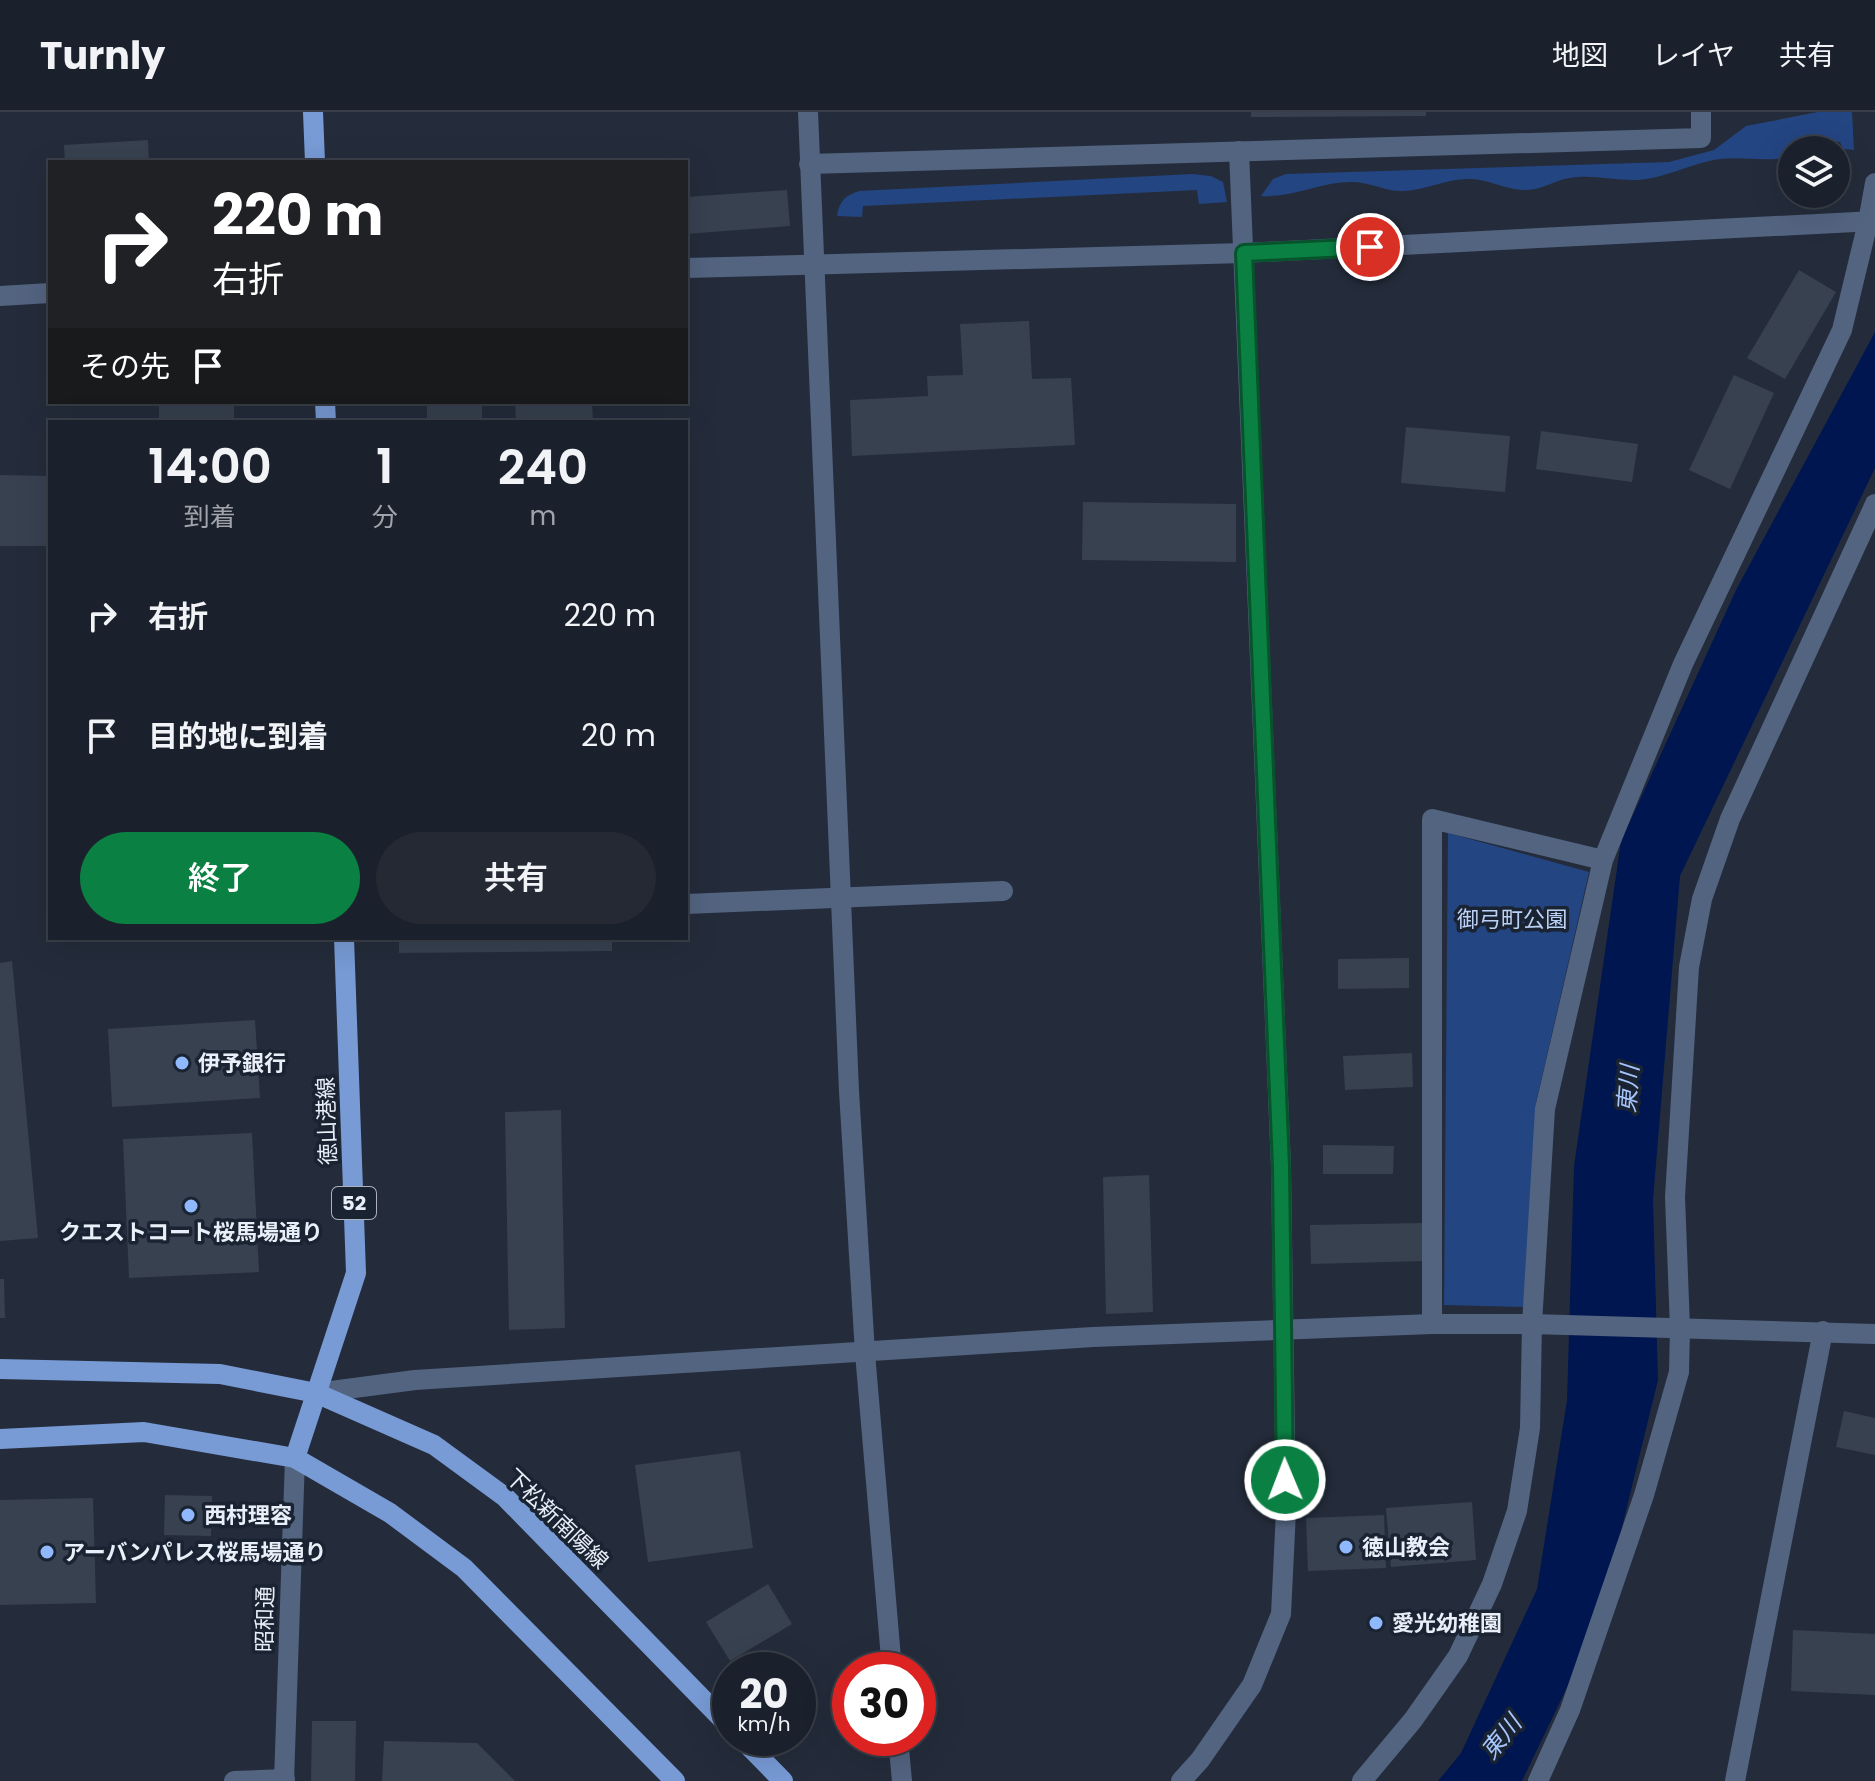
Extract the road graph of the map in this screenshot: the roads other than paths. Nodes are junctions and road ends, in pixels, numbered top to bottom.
1 (313, 112) edge
2 (808, 112) edge
3 (1701, 112) edge
4 (1239, 151) junction
5 (315, 160) edge
6 (809, 164) junction
7 (1875, 183) edge
8 (1872, 222) edge
9 (1244, 253) junction
10 (814, 265) junction
11 (688, 268) edge
12 (48, 293) edge
13 (0, 296) edge
14 (1875, 504) edge
15 (1603, 860) junction
16 (1003, 891) dead end
17 (841, 898) junction
18 (688, 904) edge
19 (344, 940) edge
20 (1432, 1324) junction
21 (1532, 1324) junction
22 (1680, 1328) junction
23 (1282, 1330) junction
24 (1823, 1331) junction
25 (1875, 1334) edge
26 (865, 1353) junction
27 (0, 1369) edge
28 (316, 1393) junction
29 (0, 1439) edge
30 (295, 1458) junction
31 (890, 1652) edge
32 (712, 1709) edge
33 (759, 1756) edge
34 (900, 1756) edge
35 (284, 1780) edge
36 (234, 1781) edge
37 (675, 1781) edge
38 (783, 1781) edge
39 (902, 1781) edge
40 (1181, 1781) edge
41 (1362, 1781) edge
42 (1538, 1781) edge
43 (1735, 1781) edge

1 - 5 main road
2 - 6 street
3 - 4 street
4 - 6 street
4 - 9 street
6 - 10 street
7 - 8 street
8 - 9 street
8 - 15 street
9 - 10 street
9 - 23 street
10 - 11 street
10 - 17 street
12 - 13 street
14 - 22 street
15 - 20 street
15 - 21 street
16 - 17 street
17 - 18 street
17 - 26 street
19 - 28 main road, 徳山港線 / 52
20 - 21 street
20 - 23 street
21 - 22 street
21 - 41 street
22 - 24 street
22 - 42 street
23 - 26 street
23 - 40 street
24 - 25 street
24 - 43 street
26 - 28 street
26 - 31 street
27 - 28 main road
28 - 30 main road, 徳山港線 / 52
28 - 32 main road, 下松新南陽線
29 - 30 main road
30 - 35 street, 昭和通
30 - 37 main road
33 - 38 main road
34 - 39 street
35 - 36 street

